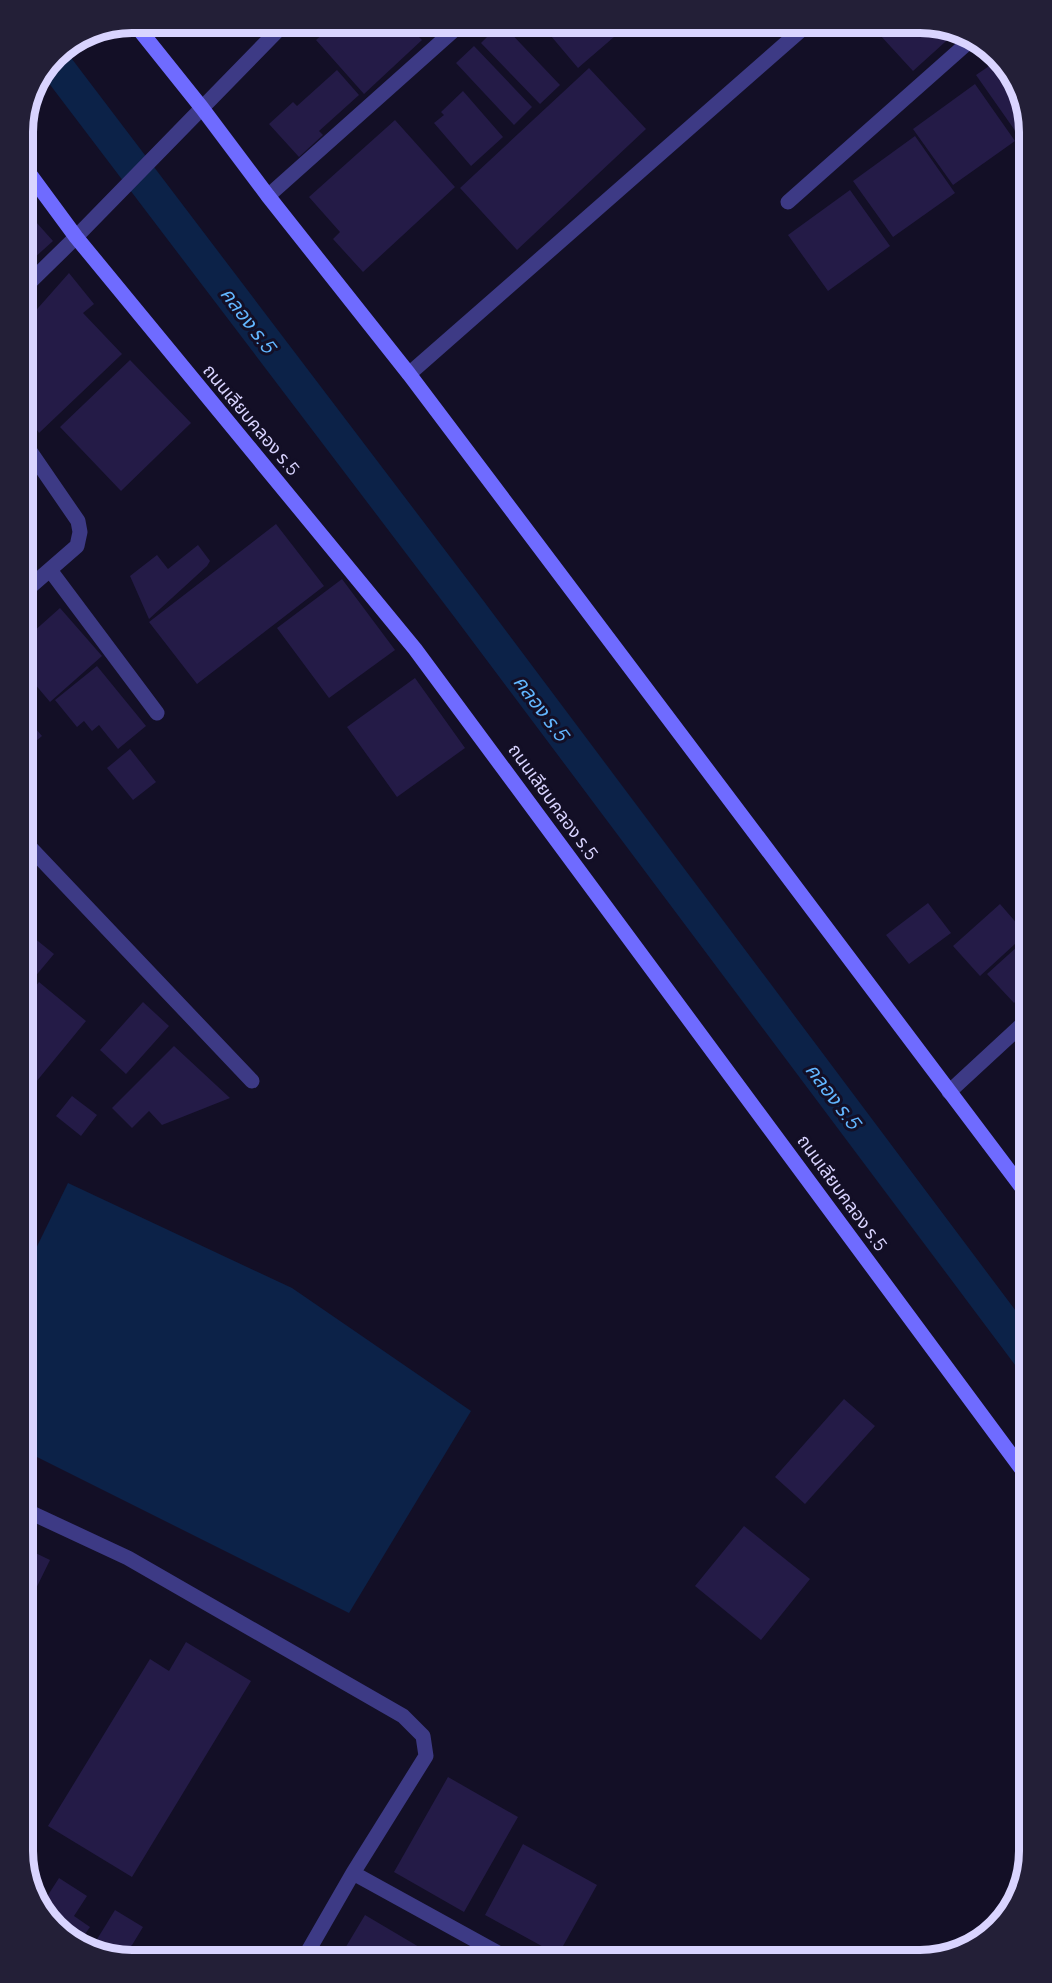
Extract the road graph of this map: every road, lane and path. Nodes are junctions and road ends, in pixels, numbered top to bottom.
1 (143, 33) edge
2 (274, 33) edge
3 (451, 33) edge
4 (798, 33) edge
5 (966, 44) edge
6 (202, 108) junction
7 (33, 179) edge
8 (268, 196) junction
9 (788, 202) dead end
10 (76, 237) junction
11 (33, 280) edge
12 (409, 374) junction
13 (33, 456) edge
14 (50, 570) junction
15 (33, 584) edge
16 (157, 713) dead end
17 (33, 851) edge
18 (1019, 1027) edge
19 (252, 1081) dead end
20 (949, 1092) junction
21 (1019, 1184) edge
22 (1019, 1465) edge
23 (33, 1514) edge
24 (353, 1873) junction
25 (309, 1950) edge
26 (493, 1950) edge

1 - 6 street
2 - 6 street
3 - 8 street
4 - 12 street
5 - 9 street
6 - 8 street
6 - 10 street
7 - 10 street, ถนนเลียบคลอง ร.5
8 - 12 street
10 - 11 street
10 - 22 street, ถนนเลียบคลอง ร.5
12 - 20 street
13 - 14 street
14 - 15 street
14 - 16 street
17 - 19 street
18 - 20 street
20 - 21 street
23 - 24 street
24 - 25 street
24 - 26 street

